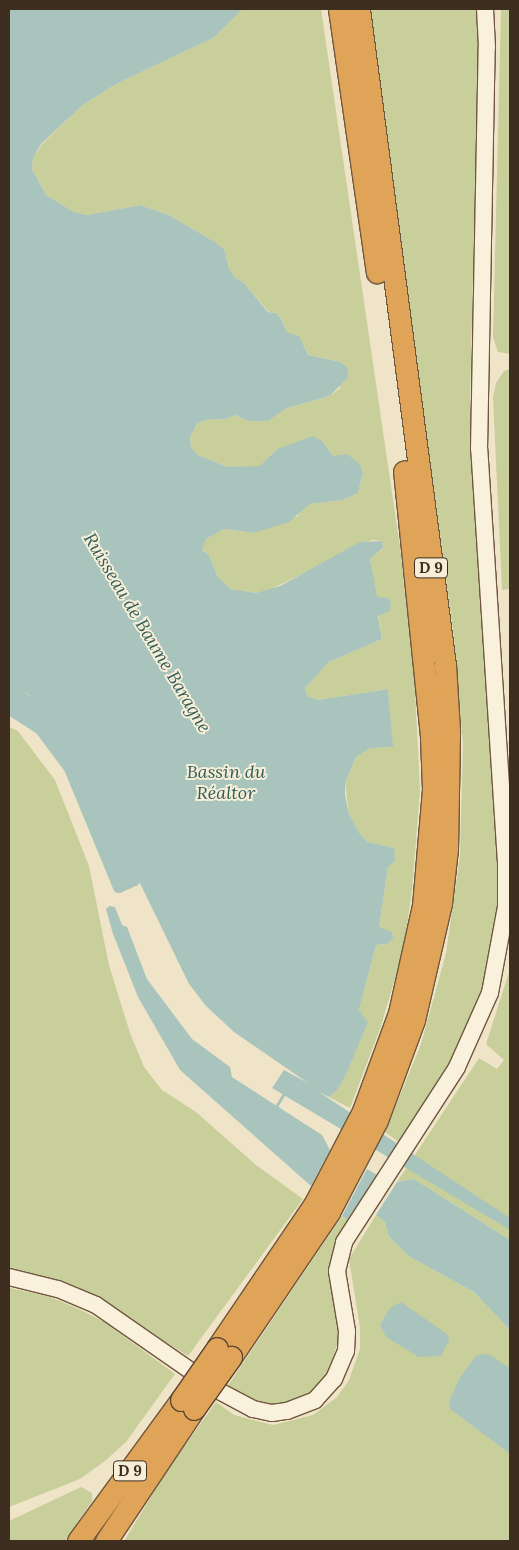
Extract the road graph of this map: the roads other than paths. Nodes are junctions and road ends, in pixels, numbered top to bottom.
1 (339, 9) edge
2 (359, 9) edge
3 (485, 9) edge
4 (370, 1115) junction
5 (9, 1277) edge
6 (188, 1404) junction
7 (78, 1541) edge
8 (106, 1541) edge

1 - 4 highway, D 9
2 - 4 highway, D 9
3 - 5 street
4 - 6 highway, D 9, bridge
6 - 7 highway, D 9
6 - 8 highway, D 9

